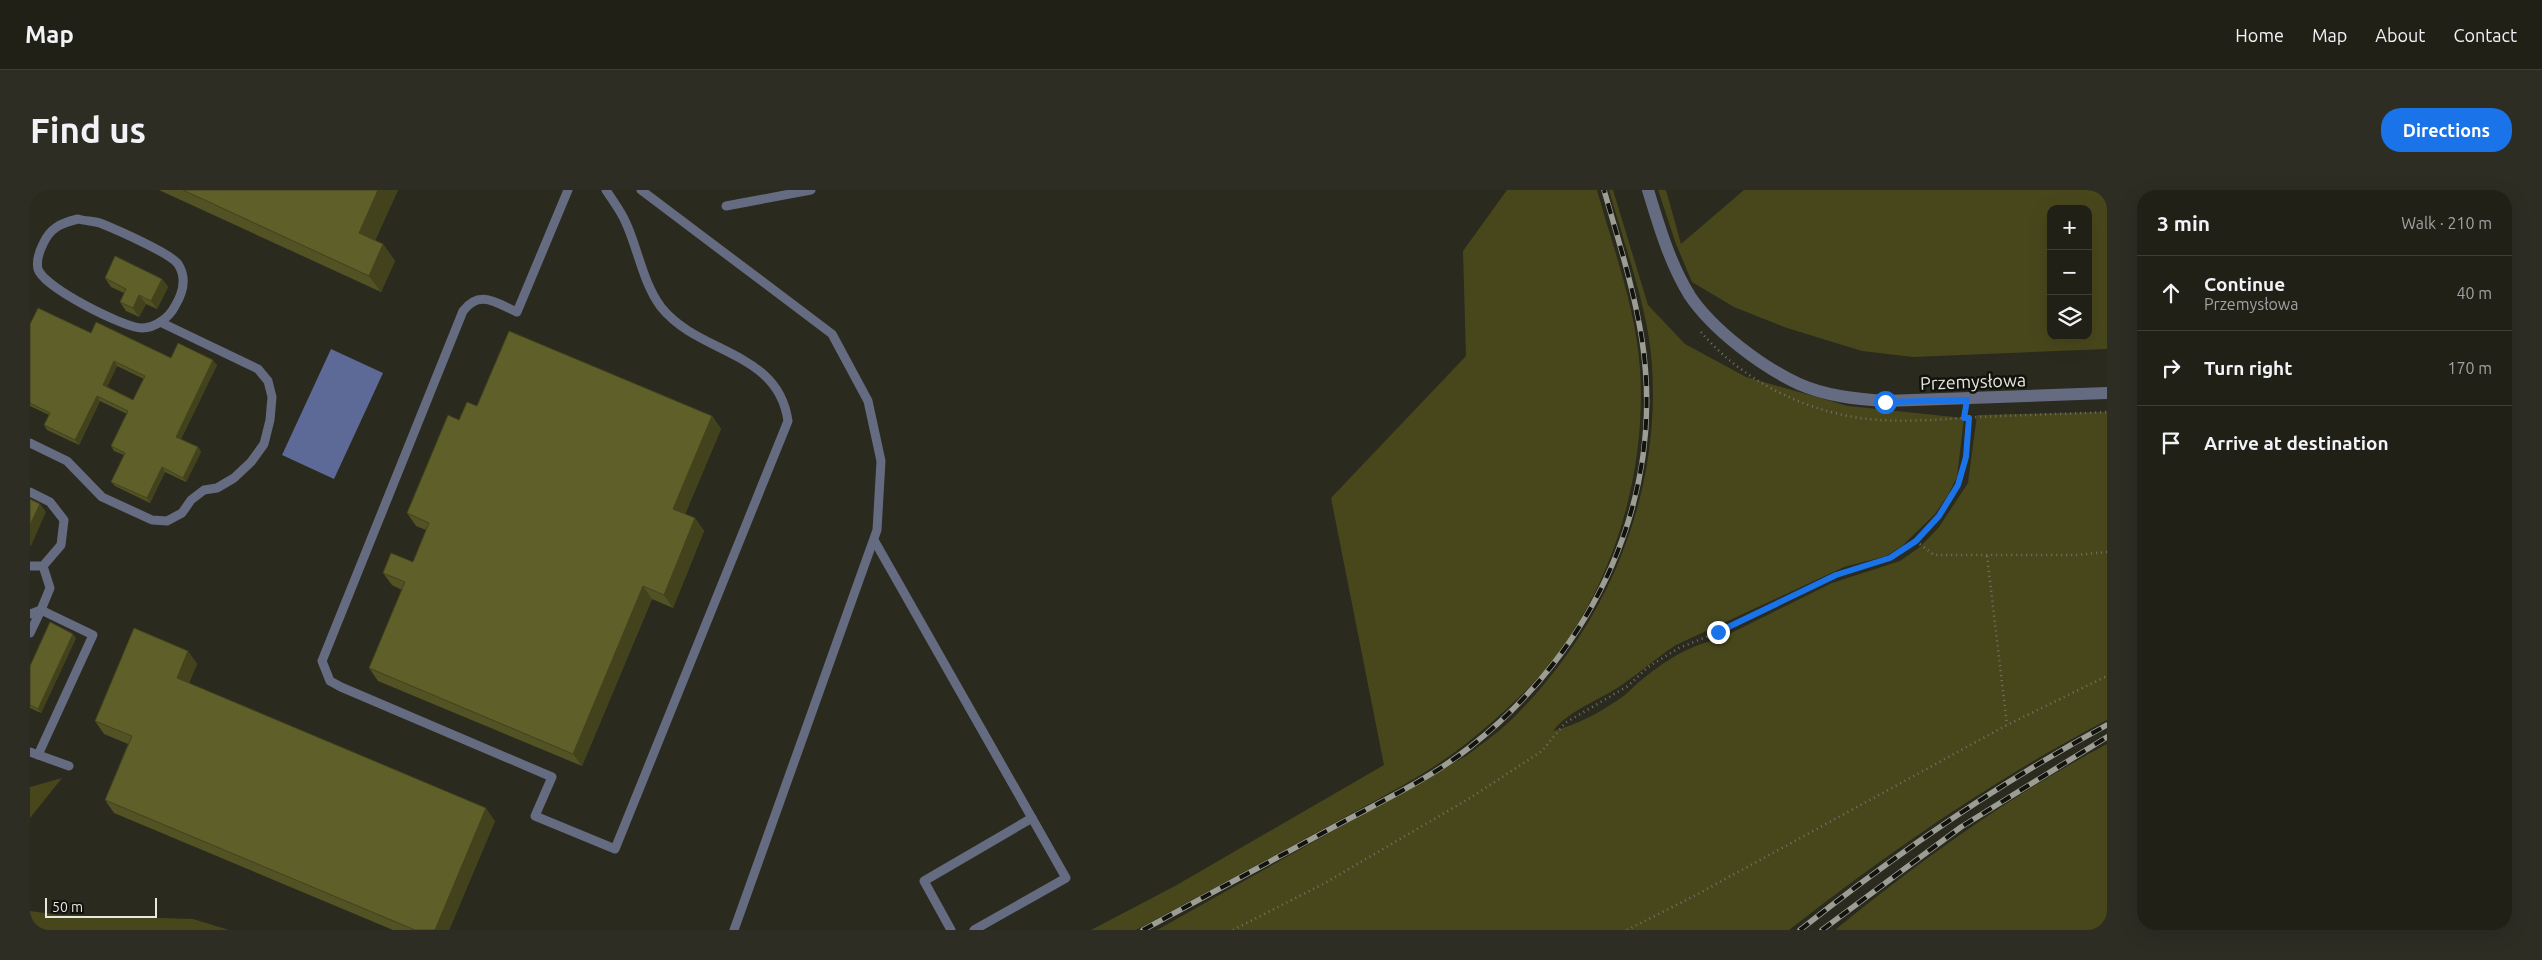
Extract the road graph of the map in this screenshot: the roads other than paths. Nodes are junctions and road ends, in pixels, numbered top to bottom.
1 (568, 190) edge
2 (606, 190) edge
3 (641, 190) edge
4 (811, 190) edge
5 (1648, 190) edge
6 (726, 206) dead end
7 (34, 269) edge
8 (160, 322) junction
9 (2107, 394) edge
10 (30, 443) edge
11 (30, 492) edge
12 (874, 540) junction
13 (30, 566) edge
14 (42, 566) junction
15 (41, 610) junction
16 (30, 614) edge
17 (30, 633) edge
18 (34, 754) edge
19 (69, 766) dead end
20 (1032, 818) junction
21 (734, 930) edge
22 (951, 930) edge
23 (974, 930) edge

1 - 2 lane
3 - 12 lane
4 - 6 lane
5 - 9 street, Przemysłowa
7 - 8 lane
7 - 8 lane
8 - 10 lane
11 - 14 lane
12 - 20 lane
12 - 21 lane
13 - 14 lane
14 - 15 lane
15 - 16 lane
15 - 17 lane
15 - 18 lane
18 - 19 lane
20 - 22 lane
20 - 23 lane

